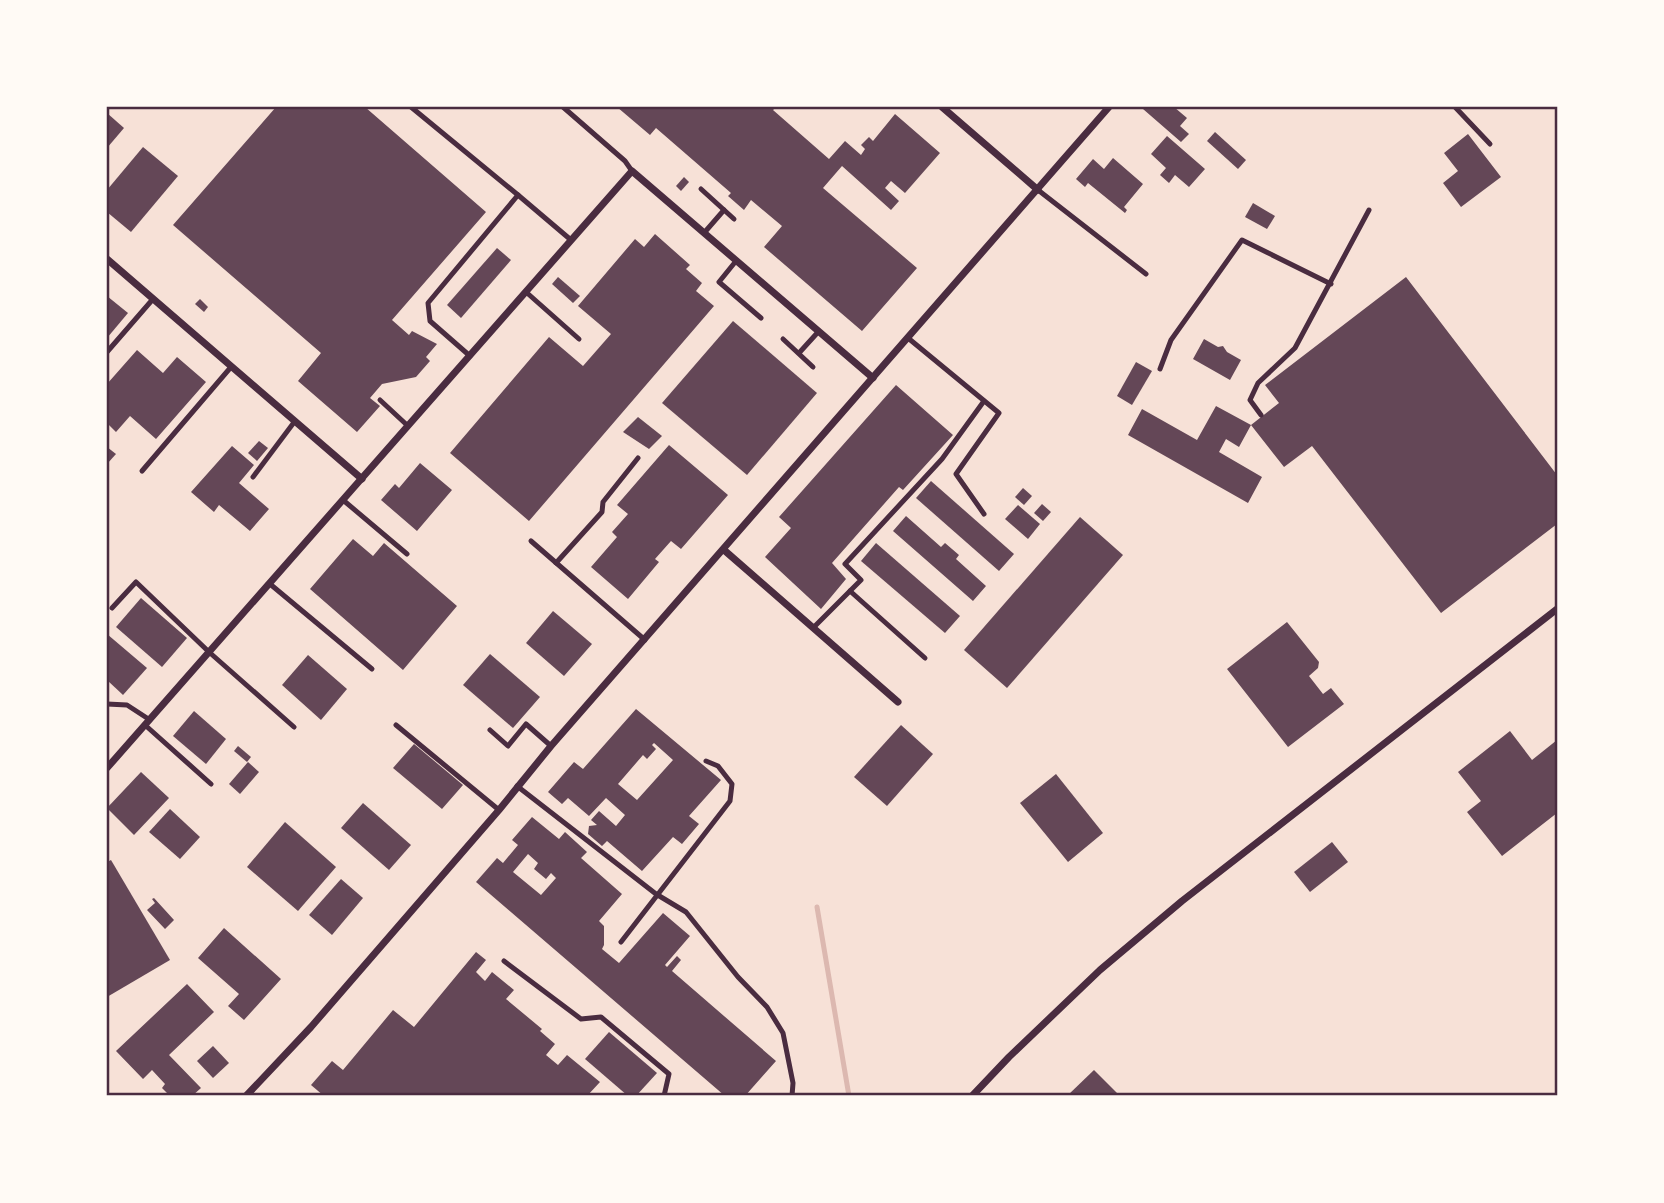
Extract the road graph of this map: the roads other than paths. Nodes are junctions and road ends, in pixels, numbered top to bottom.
1 (411, 107) edge
2 (563, 107) edge
3 (942, 107) edge
4 (1109, 107) edge
5 (1455, 107) edge
6 (1490, 144) dead end
7 (632, 172) junction
8 (701, 189) dead end
9 (1038, 190) junction
10 (518, 195) junction
11 (724, 210) junction
12 (1369, 210) dead end
13 (734, 219) dead end
14 (704, 233) junction
15 (571, 240) junction
16 (107, 260) edge
17 (736, 261) junction
18 (1146, 274) dead end
19 (1331, 284) junction
20 (526, 292) junction
21 (153, 299) junction
22 (761, 318) dead end
23 (818, 331) junction
24 (908, 338) junction
25 (579, 339) dead end
26 (783, 339) dead end
27 (107, 352) edge
28 (799, 353) junction
29 (470, 356) junction
30 (232, 367) junction
31 (813, 367) dead end
32 (1160, 369) dead end
33 (873, 378) junction
34 (380, 400) dead end
35 (984, 401) junction
36 (1261, 415) dead end
37 (295, 421) junction
38 (408, 426) junction
39 (638, 458) dead end
40 (142, 471) dead end
41 (253, 477) dead end
42 (362, 479) junction
43 (344, 500) junction
44 (984, 514) dead end
45 (531, 541) dead end
46 (724, 550) junction
47 (407, 554) dead end
48 (556, 563) junction
49 (270, 584) junction
50 (850, 591) junction
51 (112, 608) dead end
52 (1557, 609) edge
53 (813, 628) junction
54 (645, 640) junction
55 (209, 652) junction
56 (925, 658) dead end
57 (372, 669) dead end
58 (898, 702) dead end
59 (107, 704) edge
60 (148, 722) junction
61 (396, 725) dead end
62 (294, 727) dead end
63 (490, 730) dead end
64 (551, 746) junction
65 (706, 761) dead end
66 (107, 768) edge
67 (211, 784) dead end
68 (517, 786) junction
69 (499, 810) junction
70 (656, 894) junction
71 (621, 942) dead end
72 (504, 961) dead end
73 (246, 1096) edge
74 (664, 1096) edge
75 (792, 1096) edge
76 (972, 1096) edge

1 - 10 lane
2 - 7 lane
3 - 9 street
4 - 9 street
5 - 6 lane
7 - 14 street
7 - 15 street
8 - 11 lane
9 - 18 lane
9 - 24 street
10 - 15 lane
10 - 29 lane
11 - 13 lane
11 - 14 lane
12 - 19 lane
14 - 17 street
15 - 20 street
16 - 21 street
17 - 22 lane
17 - 23 street
19 - 32 lane
19 - 36 lane
20 - 25 lane
20 - 29 street
21 - 27 lane
21 - 30 street
23 - 28 lane
23 - 33 street
24 - 33 street
24 - 35 lane
26 - 28 lane
28 - 31 lane
29 - 38 street
30 - 37 street
30 - 40 lane
33 - 46 street
34 - 38 lane
35 - 44 lane
35 - 50 lane
37 - 41 lane
37 - 42 street
38 - 42 street
39 - 48 lane
42 - 43 street
43 - 47 lane
43 - 49 street
45 - 48 lane
46 - 53 street
46 - 54 street
48 - 54 lane
49 - 55 street
49 - 57 lane
50 - 53 lane
50 - 56 lane
51 - 55 lane
52 - 76 street
53 - 58 street
54 - 64 street
55 - 60 street
55 - 62 lane
59 - 60 lane
60 - 66 street
60 - 67 lane
61 - 69 lane
63 - 64 lane
64 - 68 street
65 - 70 lane
68 - 69 street
68 - 70 lane
69 - 73 street
70 - 71 lane
70 - 75 lane
72 - 74 lane

